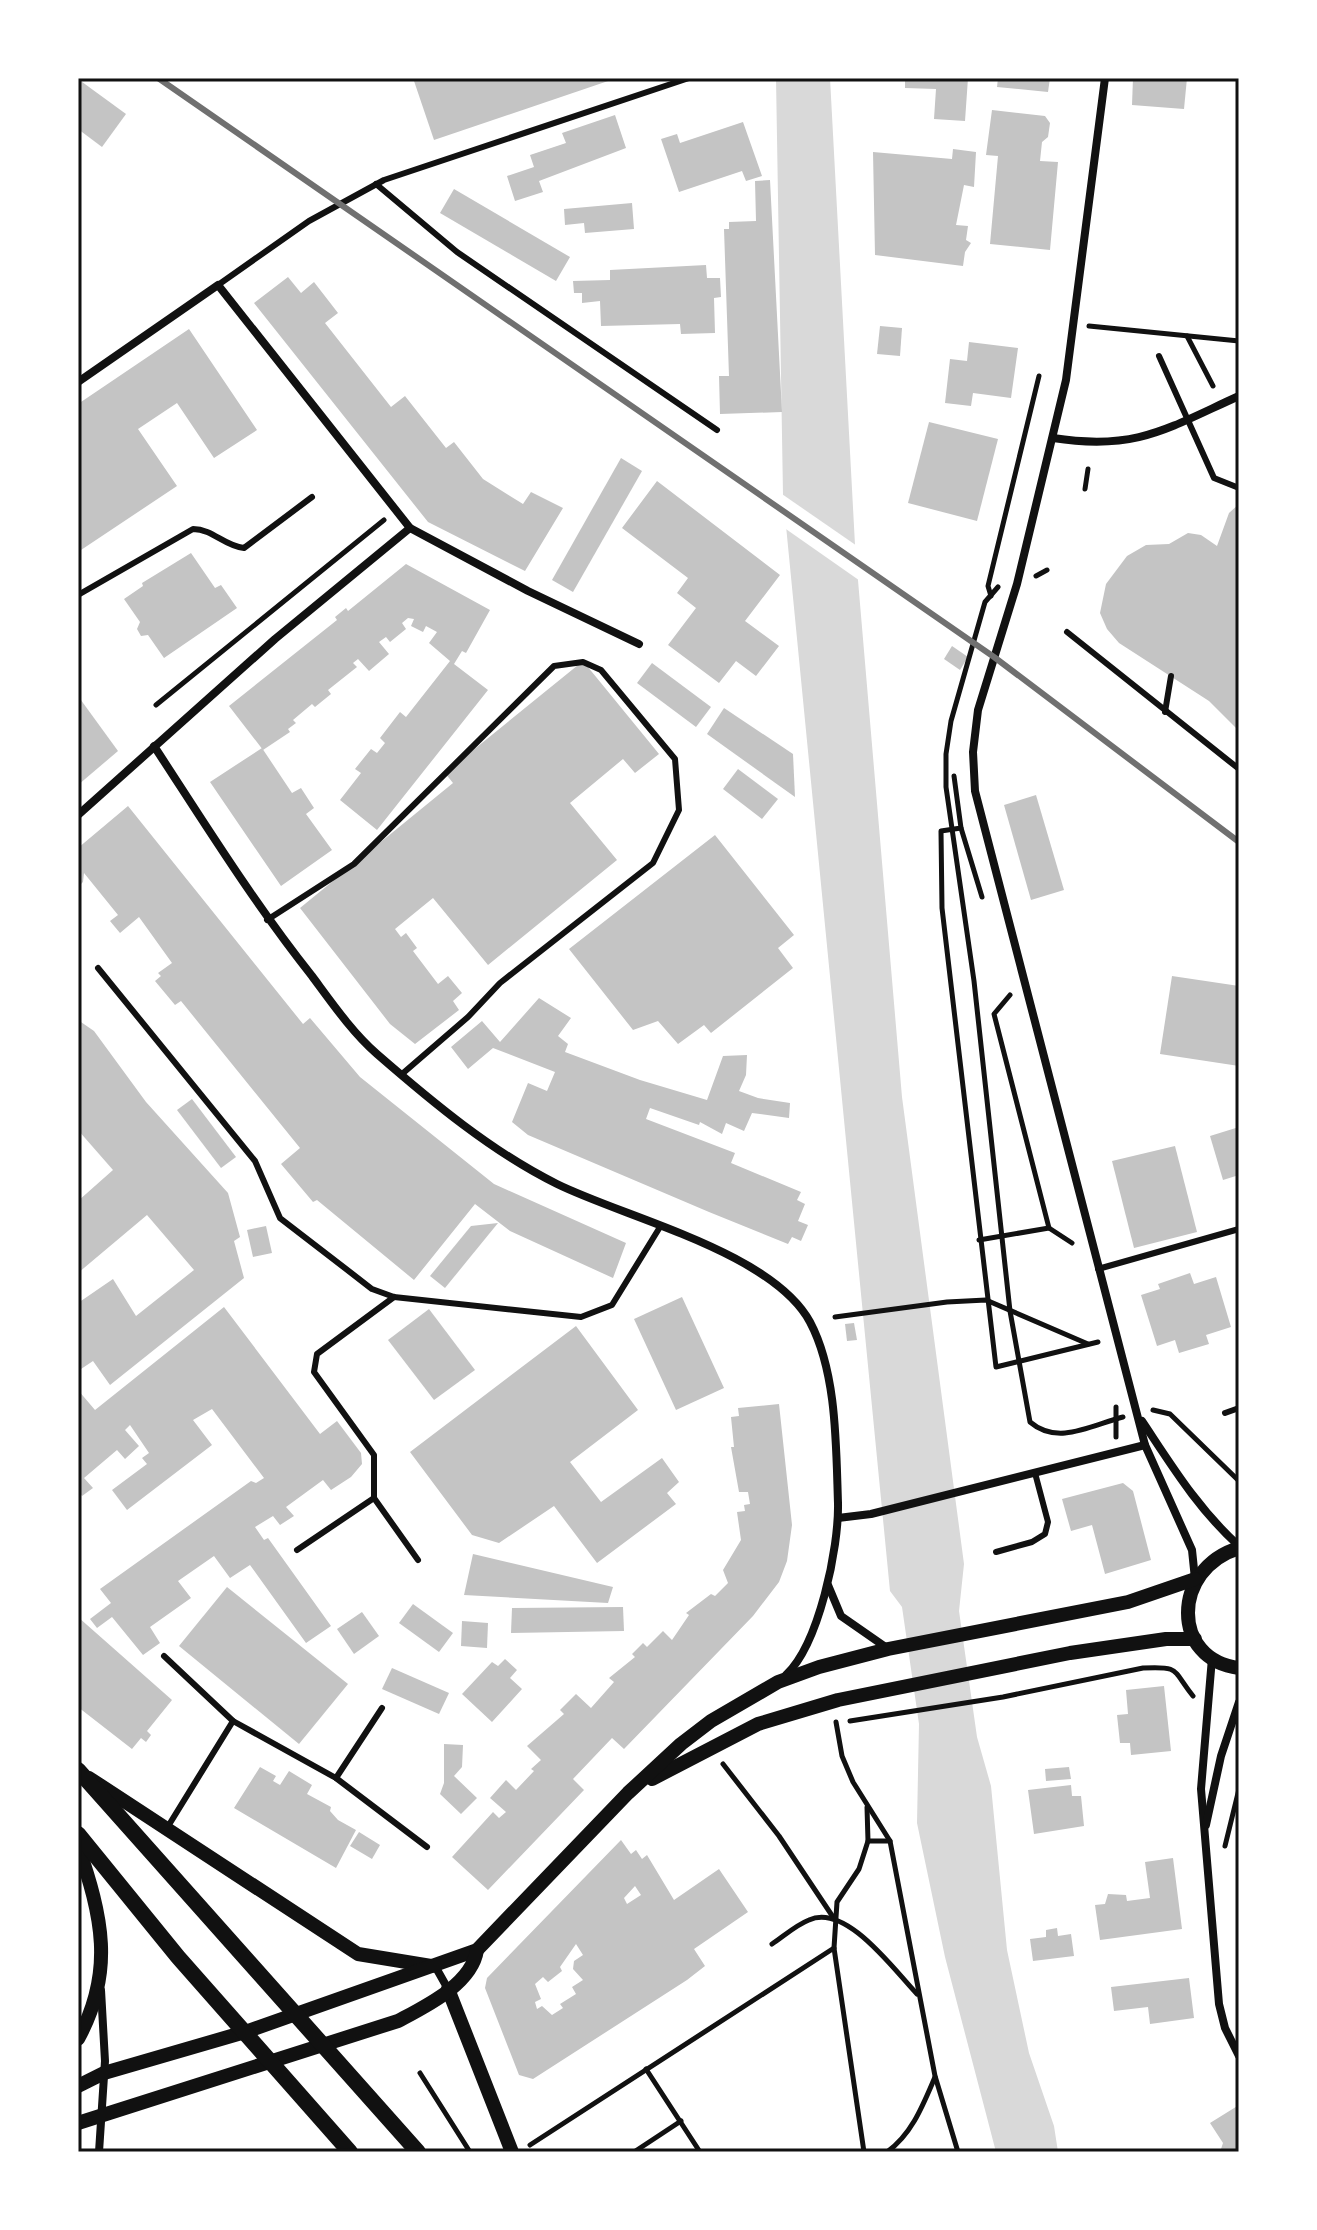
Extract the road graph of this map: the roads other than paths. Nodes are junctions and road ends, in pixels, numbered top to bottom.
1 (689, 78) edge
2 (1105, 78) edge
3 (376, 184) junction
4 (218, 285) junction
5 (1159, 356) dead end
6 (78, 382) edge
7 (1239, 396) edge
8 (1188, 420) junction
9 (717, 430) dead end
10 (1053, 438) junction
11 (1239, 488) edge
12 (312, 497) dead end
13 (410, 528) junction
14 (78, 595) edge
15 (1067, 632) dead end
16 (639, 644) dead end
17 (1171, 676) dead end
18 (1165, 712) junction
19 (154, 746) junction
20 (1239, 769) edge
21 (78, 815) edge
22 (267, 920) junction
23 (98, 968) dead end
24 (402, 1074) junction
25 (660, 1227) junction
26 (1239, 1229) edge
27 (1098, 1269) junction
28 (394, 1297) junction
29 (1239, 1408) edge
30 (1137, 1413) junction
31 (1225, 1413) dead end
32 (1145, 1445) junction
33 (1035, 1473) junction
34 (374, 1498) junction
35 (838, 1518) junction
36 (1239, 1547) edge
37 (297, 1550) dead end
38 (996, 1552) dead end
39 (418, 1560) dead end
40 (1195, 1579) junction
41 (828, 1584) junction
42 (1195, 1639) junction
43 (888, 1649) junction
44 (164, 1656) dead end
45 (1212, 1658) junction
46 (1239, 1668) edge
47 (778, 1682) junction
48 (1239, 1702) edge
49 (382, 1708) dead end
50 (233, 1721) junction
51 (79, 1771) edge
52 (336, 1778) junction
53 (628, 1793) junction
54 (167, 1828) junction
55 (78, 1834) edge
56 (1204, 1841) junction
57 (78, 1846) edge
58 (427, 1847) dead end
59 (477, 1950) junction
60 (435, 1966) junction
61 (101, 1986) junction
62 (448, 1989) junction
63 (297, 2015) junction
64 (245, 2032) junction
65 (78, 2039) edge
66 (323, 2045) junction
67 (1239, 2056) edge
68 (272, 2063) junction
69 (104, 2073) junction
70 (78, 2086) edge
71 (102, 2115) junction
72 (78, 2123) edge
73 (338, 2144) edge
74 (99, 2152) edge
75 (350, 2152) edge
76 (418, 2152) edge
77 (512, 2152) edge

1 - 3 lane
2 - 10 street
3 - 4 lane
3 - 9 lane
4 - 6 street
4 - 13 street
5 - 8 lane
7 - 8 street
8 - 10 street
8 - 11 lane
10 - 27 street
12 - 14 lane
13 - 16 street
13 - 19 street
15 - 18 lane
17 - 18 lane
18 - 20 lane
19 - 21 street
19 - 22 street
22 - 24 street
22 - 24 lane
23 - 28 lane
24 - 25 street
25 - 28 lane
25 - 35 street
26 - 27 lane
27 - 30 street
28 - 34 lane
29 - 31 lane
30 - 32 street
30 - 36 street
32 - 33 street
32 - 40 street
33 - 35 street
33 - 38 lane
34 - 37 lane
34 - 39 lane
35 - 41 street
36 - 40 street
40 - 42 street
40 - 43 street
41 - 43 street
41 - 47 street
42 - 45 street
42 - 53 street
43 - 47 street
44 - 50 lane
45 - 46 street
45 - 56 street
47 - 53 street
48 - 56 street
49 - 52 lane
50 - 52 lane
50 - 54 lane
51 - 54 street
51 - 63 main road
52 - 58 lane
53 - 59 street
54 - 60 street
55 - 64 main road
56 - 67 street
57 - 61 street
59 - 60 street
59 - 62 street
60 - 62 street
60 - 63 street
61 - 65 street
61 - 69 street
62 - 66 street
62 - 77 street
63 - 64 street
63 - 66 main road
64 - 68 main road
64 - 69 street
66 - 68 street
66 - 76 main road
68 - 71 street
68 - 73 main road
69 - 70 street
69 - 71 street
71 - 72 street
71 - 74 street
73 - 75 main road

